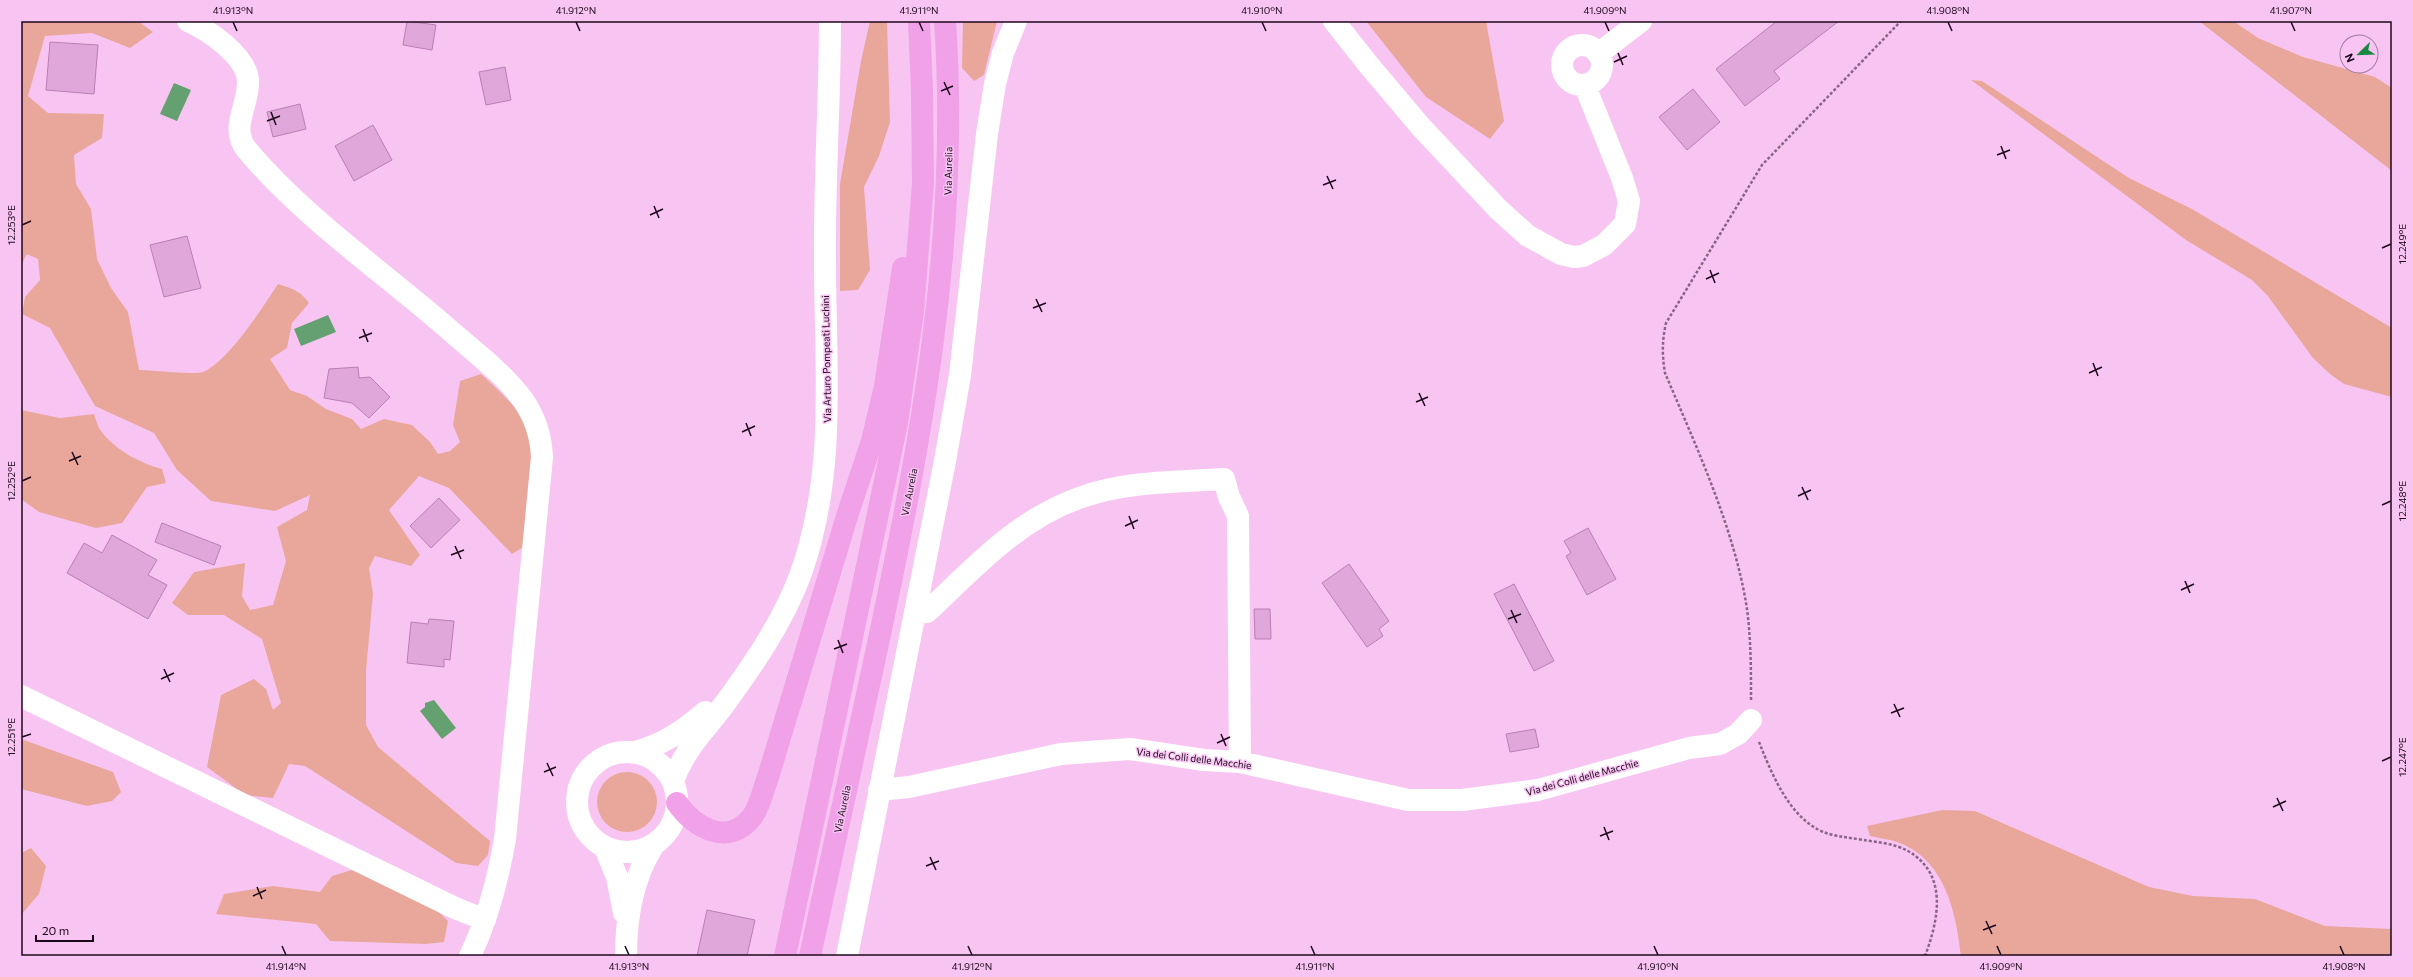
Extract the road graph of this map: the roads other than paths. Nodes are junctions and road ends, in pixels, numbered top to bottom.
1 (188, 21) edge
2 (830, 21) edge
3 (945, 21) edge
4 (1016, 21) edge
5 (1334, 21) edge
6 (1641, 21) edge
7 (919, 23) edge
8 (1598, 54) junction
9 (1584, 86) junction
10 (923, 183) junction
11 (915, 613) junction
12 (742, 679) junction
13 (21, 696) edge
14 (1751, 720) road end
15 (635, 752) junction
16 (1240, 762) junction
17 (673, 781) junction
18 (879, 790) junction
19 (678, 803) junction
20 (653, 846) junction
21 (605, 848) junction
22 (485, 920) junction
23 (626, 948) edge
24 (470, 956) edge
25 (785, 956) edge
26 (810, 956) edge
27 (847, 956) edge

1 - 22 street
2 - 12 street, Via Arturo Pompeati Luchini
3 - 26 highway, Via Aurelia
4 - 11 street
5 - 9 street
6 - 8 street
7 - 10 highway
8 - 9 street
8 - 9 street
10 - 19 highway
10 - 25 highway
11 - 16 street
11 - 18 street
12 - 15 street, Via Arturo Pompeati Luchini
12 - 17 street, Via Arturo Pompeati Luchini
13 - 22 street
14 - 16 street, Via dei Colli delle Macchie
15 - 17 street
15 - 21 street
16 - 18 street, Via dei Colli delle Macchie
17 - 19 street
18 - 27 street
19 - 20 street
20 - 21 street
20 - 23 street
21 - 23 street
22 - 24 street

